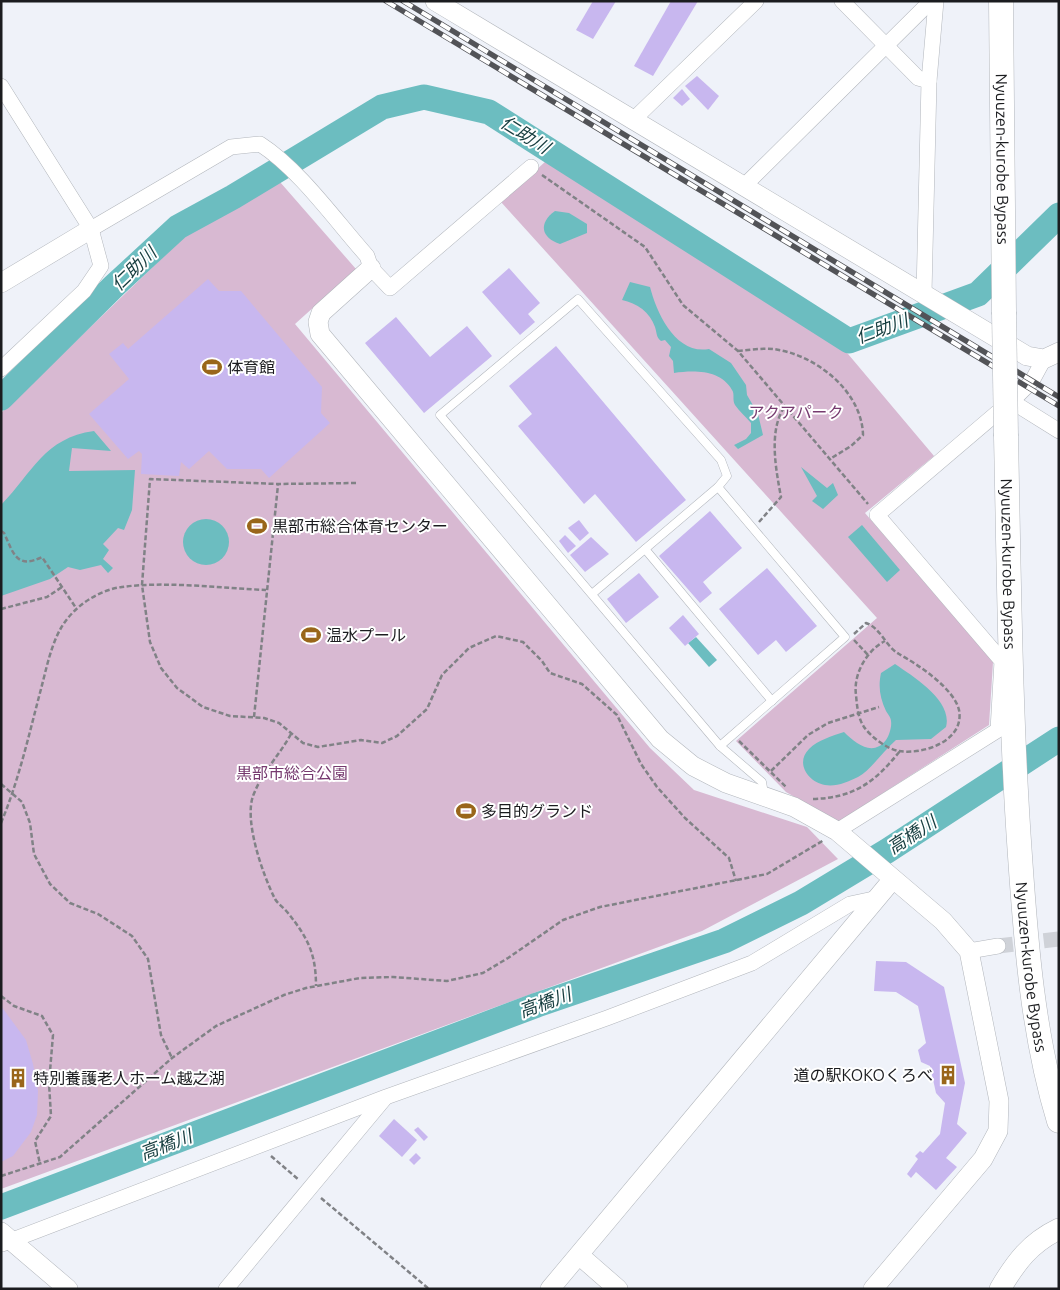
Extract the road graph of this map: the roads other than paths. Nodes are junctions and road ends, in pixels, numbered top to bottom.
1 (435, 1) edge
2 (756, 1) edge
3 (842, 1) edge
4 (931, 1) edge
5 (936, 1) edge
6 (1001, 1) edge
7 (885, 45) junction
8 (929, 82) junction
9 (1, 86) edge
10 (632, 121) junction
11 (531, 167) road end
12 (744, 186) junction
13 (91, 229) junction
14 (371, 268) junction
15 (1, 283) edge
16 (924, 294) junction
17 (1051, 356) edge
18 (1, 369) edge
19 (1011, 401) junction
20 (1059, 432) edge
21 (718, 487) junction
22 (645, 549) junction
23 (592, 594) junction
24 (772, 701) junction
25 (720, 746) junction
26 (764, 796) junction
27 (842, 835) junction
28 (893, 879) junction
29 (878, 898) junction
30 (998, 946) tunnel mouth
31 (969, 951) junction
32 (386, 1097) junction
33 (1059, 1121) edge
34 (1059, 1229) edge
35 (5, 1239) edge
36 (578, 1255) junction
37 (68, 1289) edge
38 (226, 1289) edge
39 (550, 1289) edge
40 (618, 1289) edge
41 (873, 1289) edge
42 (1000, 1289) edge

1 - 10 street
2 - 10 street
3 - 7 street
4 - 7 street
5 - 8 street
6 - 33 highway, Nyuuzen-kurobe Bypass, bridge
7 - 8 street
7 - 12 street
8 - 16 street
9 - 13 street
10 - 12 street
11 - 14 street
12 - 16 street
13 - 14 street
13 - 15 street
13 - 18 street
14 - 26 street
16 - 17 street
17 - 19 street
19 - 20 street
19 - 27 street
21 - 22 lane
21 - 23 lane
21 - 24 lane
22 - 23 lane
22 - 24 lane
23 - 25 lane
24 - 25 lane
25 - 26 lane
26 - 27 street
27 - 28 street
28 - 29 street
28 - 31 street
29 - 32 street
29 - 36 street
30 - 31 street
31 - 41 street
32 - 35 street
32 - 38 street
34 - 42 main road
35 - 37 street
36 - 39 street
36 - 40 street

